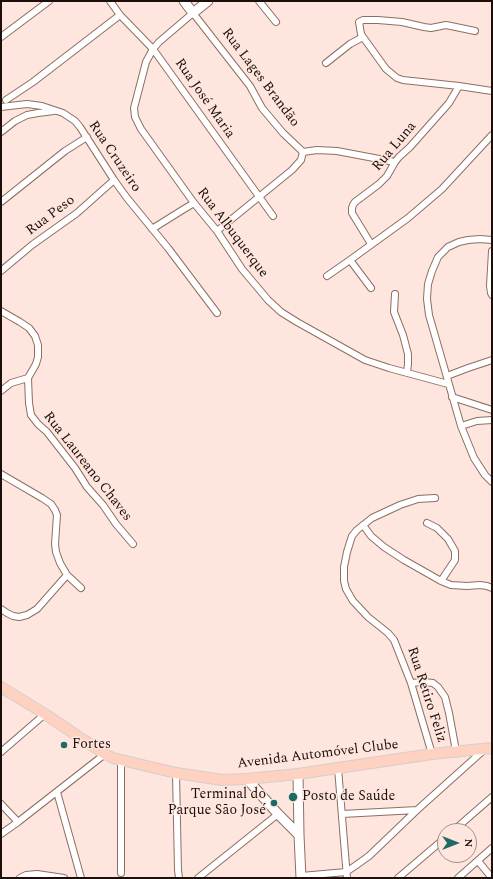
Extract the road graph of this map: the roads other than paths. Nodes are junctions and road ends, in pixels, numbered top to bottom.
1 (49, 1) edge
2 (110, 1) edge
3 (184, 1) edge
4 (208, 1) edge
5 (259, 1) edge
6 (193, 13) junction
7 (120, 15) junction
8 (276, 22) dead end
9 (475, 30) dead end
10 (1, 37) edge
11 (363, 37) junction
12 (153, 49) junction
13 (326, 63) dead end
14 (460, 86) junction
15 (492, 91) edge
16 (1, 94) edge
17 (7, 103) junction
18 (1, 107) edge
19 (57, 110) junction
20 (1, 132) edge
21 (492, 135) edge
22 (87, 137) junction
23 (303, 152) junction
24 (395, 162) junction
25 (114, 180) junction
26 (259, 196) junction
27 (1, 202) edge
28 (194, 203) junction
29 (273, 216) dead end
30 (152, 229) junction
31 (218, 231) junction
32 (492, 240) edge
33 (371, 244) junction
34 (492, 252) edge
35 (350, 260) junction
36 (1, 271) edge
37 (327, 276) dead end
38 (371, 288) dead end
39 (395, 294) dead end
40 (492, 295) edge
41 (1, 310) edge
42 (217, 313) dead end
43 (492, 360) edge
44 (407, 372) junction
45 (447, 376) junction
46 (28, 378) junction
47 (448, 384) junction
48 (1, 391) edge
49 (452, 397) junction
50 (492, 410) edge
51 (492, 420) edge
52 (461, 426) junction
53 (1, 474) edge
54 (492, 482) edge
55 (435, 498) dead end
56 (427, 523) dead end
57 (363, 525) junction
58 (133, 544) dead end
59 (68, 575) junction
60 (441, 581) junction
61 (81, 588) dead end
62 (492, 588) edge
63 (1, 609) edge
64 (411, 683) junction
65 (1, 687) edge
66 (45, 714) junction
67 (488, 749) edge
68 (456, 751) junction
69 (1, 752) edge
70 (105, 754) junction
71 (432, 754) junction
72 (121, 760) junction
73 (338, 768) junction
74 (176, 773) junction
75 (298, 774) junction
76 (247, 779) junction
77 (57, 792) junction
78 (492, 797) edge
79 (1, 804) edge
80 (417, 810) junction
81 (278, 814) junction
82 (342, 814) junction
83 (18, 822) junction
84 (462, 823) edge
85 (1, 834) edge
86 (299, 835) junction
87 (437, 845) edge
88 (492, 848) edge
89 (478, 862) junction
90 (121, 873) dead end
91 (347, 875) edge
92 (301, 877) edge
93 (20, 878) edge
94 (64, 878) edge
95 (81, 878) edge
96 (179, 878) edge
97 (198, 878) edge
98 (398, 878) edge
99 (458, 878) edge
100 (492, 878) edge

1 - 10 street
2 - 7 street, Rua José Maria
3 - 6 street, Rua Lages Brandão
4 - 6 street
5 - 8 street
6 - 12 street, Rua Albuquerque
6 - 23 street, Rua Lages Brandão
7 - 12 street, Rua José Maria
7 - 17 street
9 - 11 street
11 - 13 street
11 - 14 street
12 - 26 street, Rua José Maria
12 - 28 street, Rua Albuquerque
14 - 15 street
14 - 24 street, Rua Luna
16 - 17 street
17 - 18 street, Rua Cruzeiro
17 - 19 street, Rua Cruzeiro
19 - 20 street
19 - 22 street, Rua Cruzeiro
21 - 33 street
22 - 25 street, Rua Cruzeiro
22 - 27 street
23 - 24 street
23 - 26 street
24 - 33 street, Rua Luna
25 - 30 street, Rua Cruzeiro
25 - 36 street, Rua Peso
26 - 29 street, Rua José Maria
26 - 31 street
28 - 30 street
28 - 31 street, Rua Albuquerque
30 - 42 street, Rua Cruzeiro
31 - 44 street, Rua Albuquerque
32 - 45 street
33 - 35 street
34 - 40 street
35 - 37 street
35 - 38 street
39 - 44 street
41 - 46 street
43 - 45 street
44 - 47 street, Rua Albuquerque
45 - 47 street
46 - 48 street
46 - 58 street, Rua Laureano Chaves
47 - 49 street
49 - 50 street
49 - 52 street
51 - 52 street
52 - 54 street
53 - 59 street
55 - 57 street, Rua Retiro Feliz
56 - 60 street
57 - 60 street
57 - 64 street, Rua Retiro Feliz
59 - 61 street
59 - 63 street
60 - 62 street
64 - 68 street
64 - 71 street, Rua Retiro Feliz
65 - 66 main road, Avenida Automóvel Clube
66 - 69 street
66 - 70 main road, Avenida Automóvel Clube
67 - 68 main road, Avenida Automóvel Clube
67 - 80 street
68 - 71 main road, Avenida Automóvel Clube
70 - 72 main road, Avenida Automóvel Clube
70 - 77 street
71 - 73 main road, Avenida Automóvel Clube
72 - 74 main road, Avenida Automóvel Clube
72 - 90 street
73 - 75 main road, Avenida Automóvel Clube
73 - 82 street
74 - 76 main road, Avenida Automóvel Clube
74 - 96 street
75 - 76 main road, Avenida Automóvel Clube
75 - 86 street
76 - 81 street
77 - 83 street
77 - 95 street
78 - 84 street
79 - 83 street
80 - 82 street
80 - 91 street
81 - 86 street
81 - 97 street
82 - 91 street
83 - 85 street
86 - 92 street
87 - 98 street
88 - 89 street
89 - 99 street
89 - 100 street
91 - 92 street
93 - 94 street

